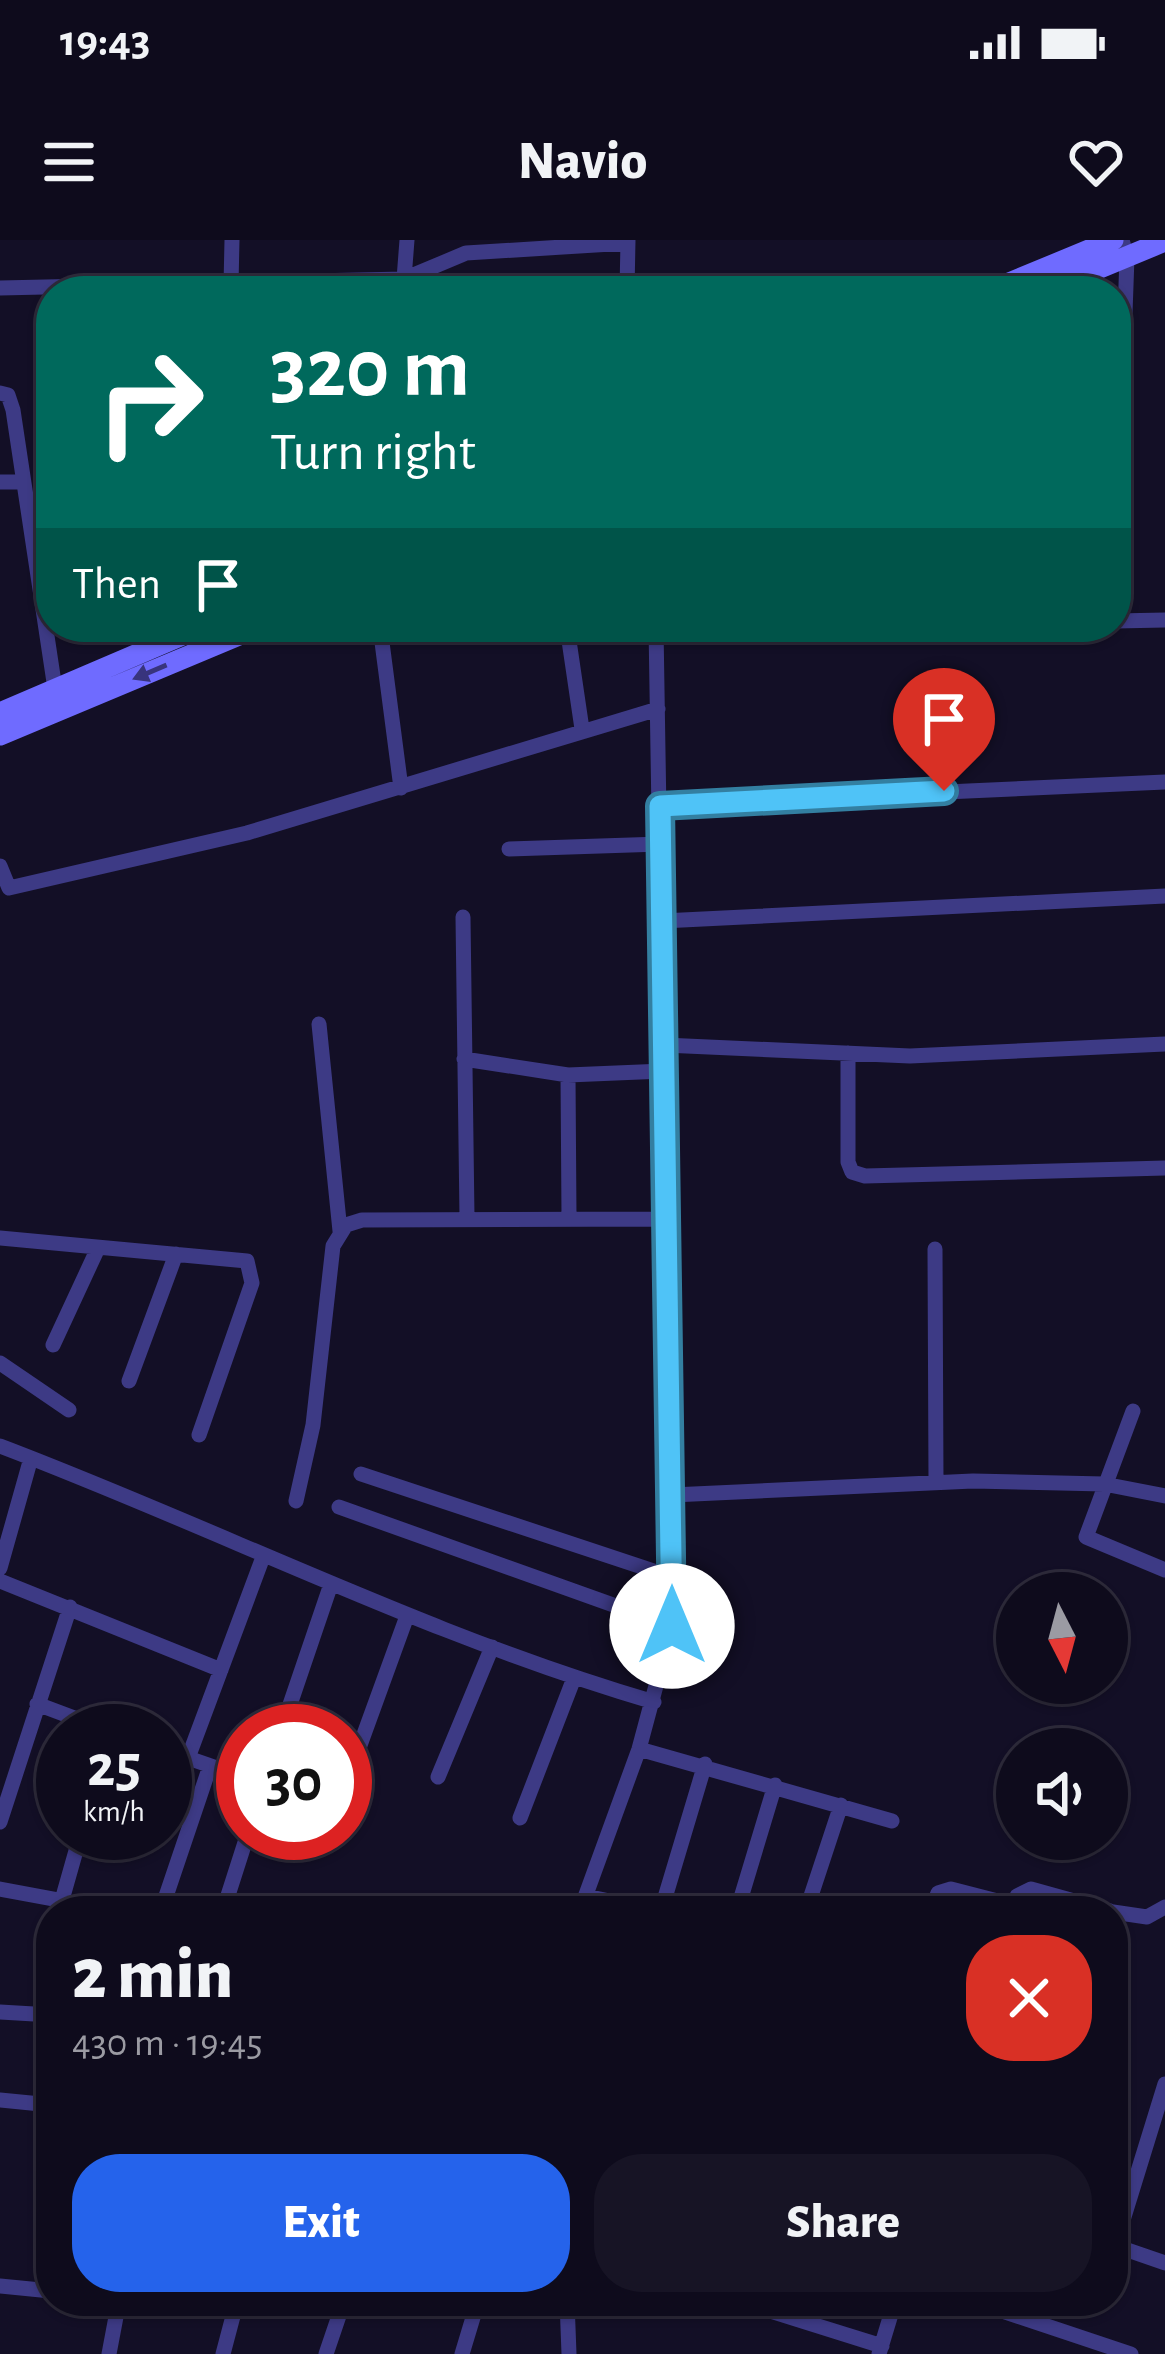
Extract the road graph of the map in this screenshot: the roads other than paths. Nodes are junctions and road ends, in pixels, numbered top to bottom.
1 (232, 240) edge
2 (407, 240) edge
3 (628, 242) edge
4 (1165, 242) edge
5 (1121, 246) edge
6 (232, 276) edge
7 (404, 276) edge
8 (411, 276) edge
9 (627, 276) edge
10 (1034, 276) edge
11 (1070, 276) edge
12 (1121, 276) edge
13 (0, 288) edge
14 (36, 288) edge
15 (0, 393) edge
16 (0, 482) edge
17 (22, 482) junction
18 (36, 570) edge
19 (1165, 620) edge
20 (1131, 621) edge
21 (48, 642) edge
22 (166, 642) edge
23 (222, 642) edge
24 (382, 642) edge
25 (569, 642) edge
26 (656, 642) edge
27 (55, 689) junction
28 (658, 709) junction
29 (0, 713) edge
30 (582, 729) junction
31 (0, 735) edge
32 (1165, 782) edge
33 (401, 788) junction
34 (660, 806) junction
35 (661, 844) junction
36 (509, 849) dead end
37 (0, 866) edge
38 (1165, 896) edge
39 (463, 917) dead end
40 (662, 921) junction
41 (319, 1024) dead end
42 (1165, 1044) edge
43 (664, 1045) junction
44 (848, 1053) junction
45 (464, 1059) junction
46 (664, 1071) junction
47 (568, 1075) junction
48 (1165, 1168) edge
49 (466, 1217) junction
50 (569, 1217) junction
51 (669, 1220) junction
52 (340, 1232) junction
53 (0, 1238) edge
54 (98, 1248) junction
55 (935, 1249) dead end
56 (176, 1254) junction
57 (53, 1345) dead end
58 (0, 1363) edge
59 (129, 1381) dead end
60 (69, 1410) dead end
61 (1133, 1411) dead end
62 (199, 1435) dead end
63 (0, 1446) edge
64 (32, 1458) junction
65 (361, 1474) dead end
66 (936, 1482) junction
67 (1104, 1484) junction
68 (672, 1495) junction
69 (1165, 1496) edge
70 (296, 1501) dead end
71 (339, 1507) dead end
72 (262, 1556) junction
73 (0, 1568) edge
74 (1165, 1570) edge
75 (672, 1576) junction
76 (0, 1581) edge
77 (330, 1587) junction
78 (70, 1607) junction
79 (406, 1616) junction
80 (672, 1626) junction
81 (492, 1647) junction
82 (220, 1670) junction
83 (574, 1678) junction
84 (654, 1702) junction
85 (37, 1704) edge
86 (290, 1704) edge
87 (36, 1707) edge
88 (372, 1711) edge
89 (192, 1747) edge
90 (639, 1749) junction
91 (192, 1759) edge
92 (705, 1764) junction
93 (210, 1766) junction
94 (216, 1768) edge
95 (438, 1777) dead end
96 (775, 1785) junction
97 (841, 1805) junction
98 (520, 1818) dead end
99 (892, 1821) dead end
100 (0, 1822) edge
101 (73, 1860) edge
102 (239, 1860) edge
103 (0, 1889) edge
104 (39, 1896) edge
105 (63, 1896) edge
106 (166, 1896) edge
107 (228, 1896) edge
108 (586, 1896) edge
109 (663, 1896) edge
110 (741, 1896) edge
111 (811, 1896) edge
112 (937, 1896) edge
113 (973, 1896) edge
114 (1019, 1896) edge
115 (1056, 1896) edge
116 (1165, 1907) edge
117 (1128, 1914) edge
118 (1148, 1917) junction
119 (1165, 1924) edge
120 (0, 2012) edge
121 (36, 2014) edge
122 (1165, 2084) edge
123 (0, 2100) edge
124 (36, 2104) edge
125 (1128, 2202) edge
126 (1128, 2251) edge
127 (1165, 2264) edge
128 (0, 2286) edge
129 (36, 2290) edge
130 (116, 2316) edge
131 (233, 2316) edge
132 (339, 2316) edge
133 (474, 2316) edge
134 (568, 2316) edge
135 (782, 2316) edge
136 (891, 2316) edge
137 (1037, 2316) edge
138 (1093, 2348) edge
139 (881, 2350) edge
140 (109, 2354) edge
141 (223, 2354) edge
142 (326, 2354) edge
143 (463, 2354) edge
144 (569, 2354) edge
145 (1131, 2354) edge

1 - 6 street
2 - 7 street
3 - 8 street
3 - 9 street
4 - 5 main road
5 - 10 main road
5 - 11 main road
5 - 12 street
13 - 14 street
15 - 17 street
16 - 17 street
17 - 18 street
19 - 20 street
21 - 27 street
22 - 27 main road
23 -> 31 main road
24 - 33 street
25 - 30 street
26 - 28 street
27 - 29 main road
28 - 30 street
28 - 34 street
30 - 33 street
32 - 34 street
33 - 37 street
34 - 35 street
35 - 36 street
35 - 40 street
38 - 40 street
39 - 45 street
40 - 43 street
41 - 52 street
42 - 44 street
43 - 44 street
43 - 46 street
44 - 48 street
45 - 47 street
45 - 49 street
46 - 47 street
46 - 51 street
47 - 50 street
49 - 50 street
49 - 52 street
50 - 51 street
51 - 68 street
52 - 70 street
53 - 54 street
54 - 56 street
54 - 57 street
55 - 66 street
56 - 59 street
56 - 62 street
58 - 60 street
61 - 67 street
63 - 64 street
64 - 72 street
64 - 73 street
65 - 75 street
66 - 67 street
66 - 68 street
67 - 69 street
67 - 74 street
68 - 75 street
71 - 80 street
72 - 77 street
72 - 82 street
75 - 80 street
76 - 78 street
77 - 79 street
77 - 86 street
78 - 82 street
78 - 85 street
79 - 81 street
79 - 88 street
80 - 84 street
81 - 83 street
81 - 95 street
82 - 89 street
83 - 84 street
83 - 98 street
84 - 90 street
87 - 100 street
90 - 92 street
90 - 108 street
91 - 93 street
92 - 96 street
92 - 109 street
93 - 94 street
93 - 106 street
96 - 97 street
96 - 110 street
97 - 99 street
97 - 111 street
101 - 105 street
102 - 107 street
103 - 104 street
112 - 113 street
114 - 115 street
116 - 118 street
117 - 118 street
118 - 119 street
120 - 121 street
122 - 125 street
123 - 124 street
126 - 127 street
128 - 129 street
130 - 140 street
131 - 141 street
132 - 142 street
133 - 143 street
134 - 144 street
135 - 139 street
136 - 139 street
137 - 138 street
138 - 145 street

